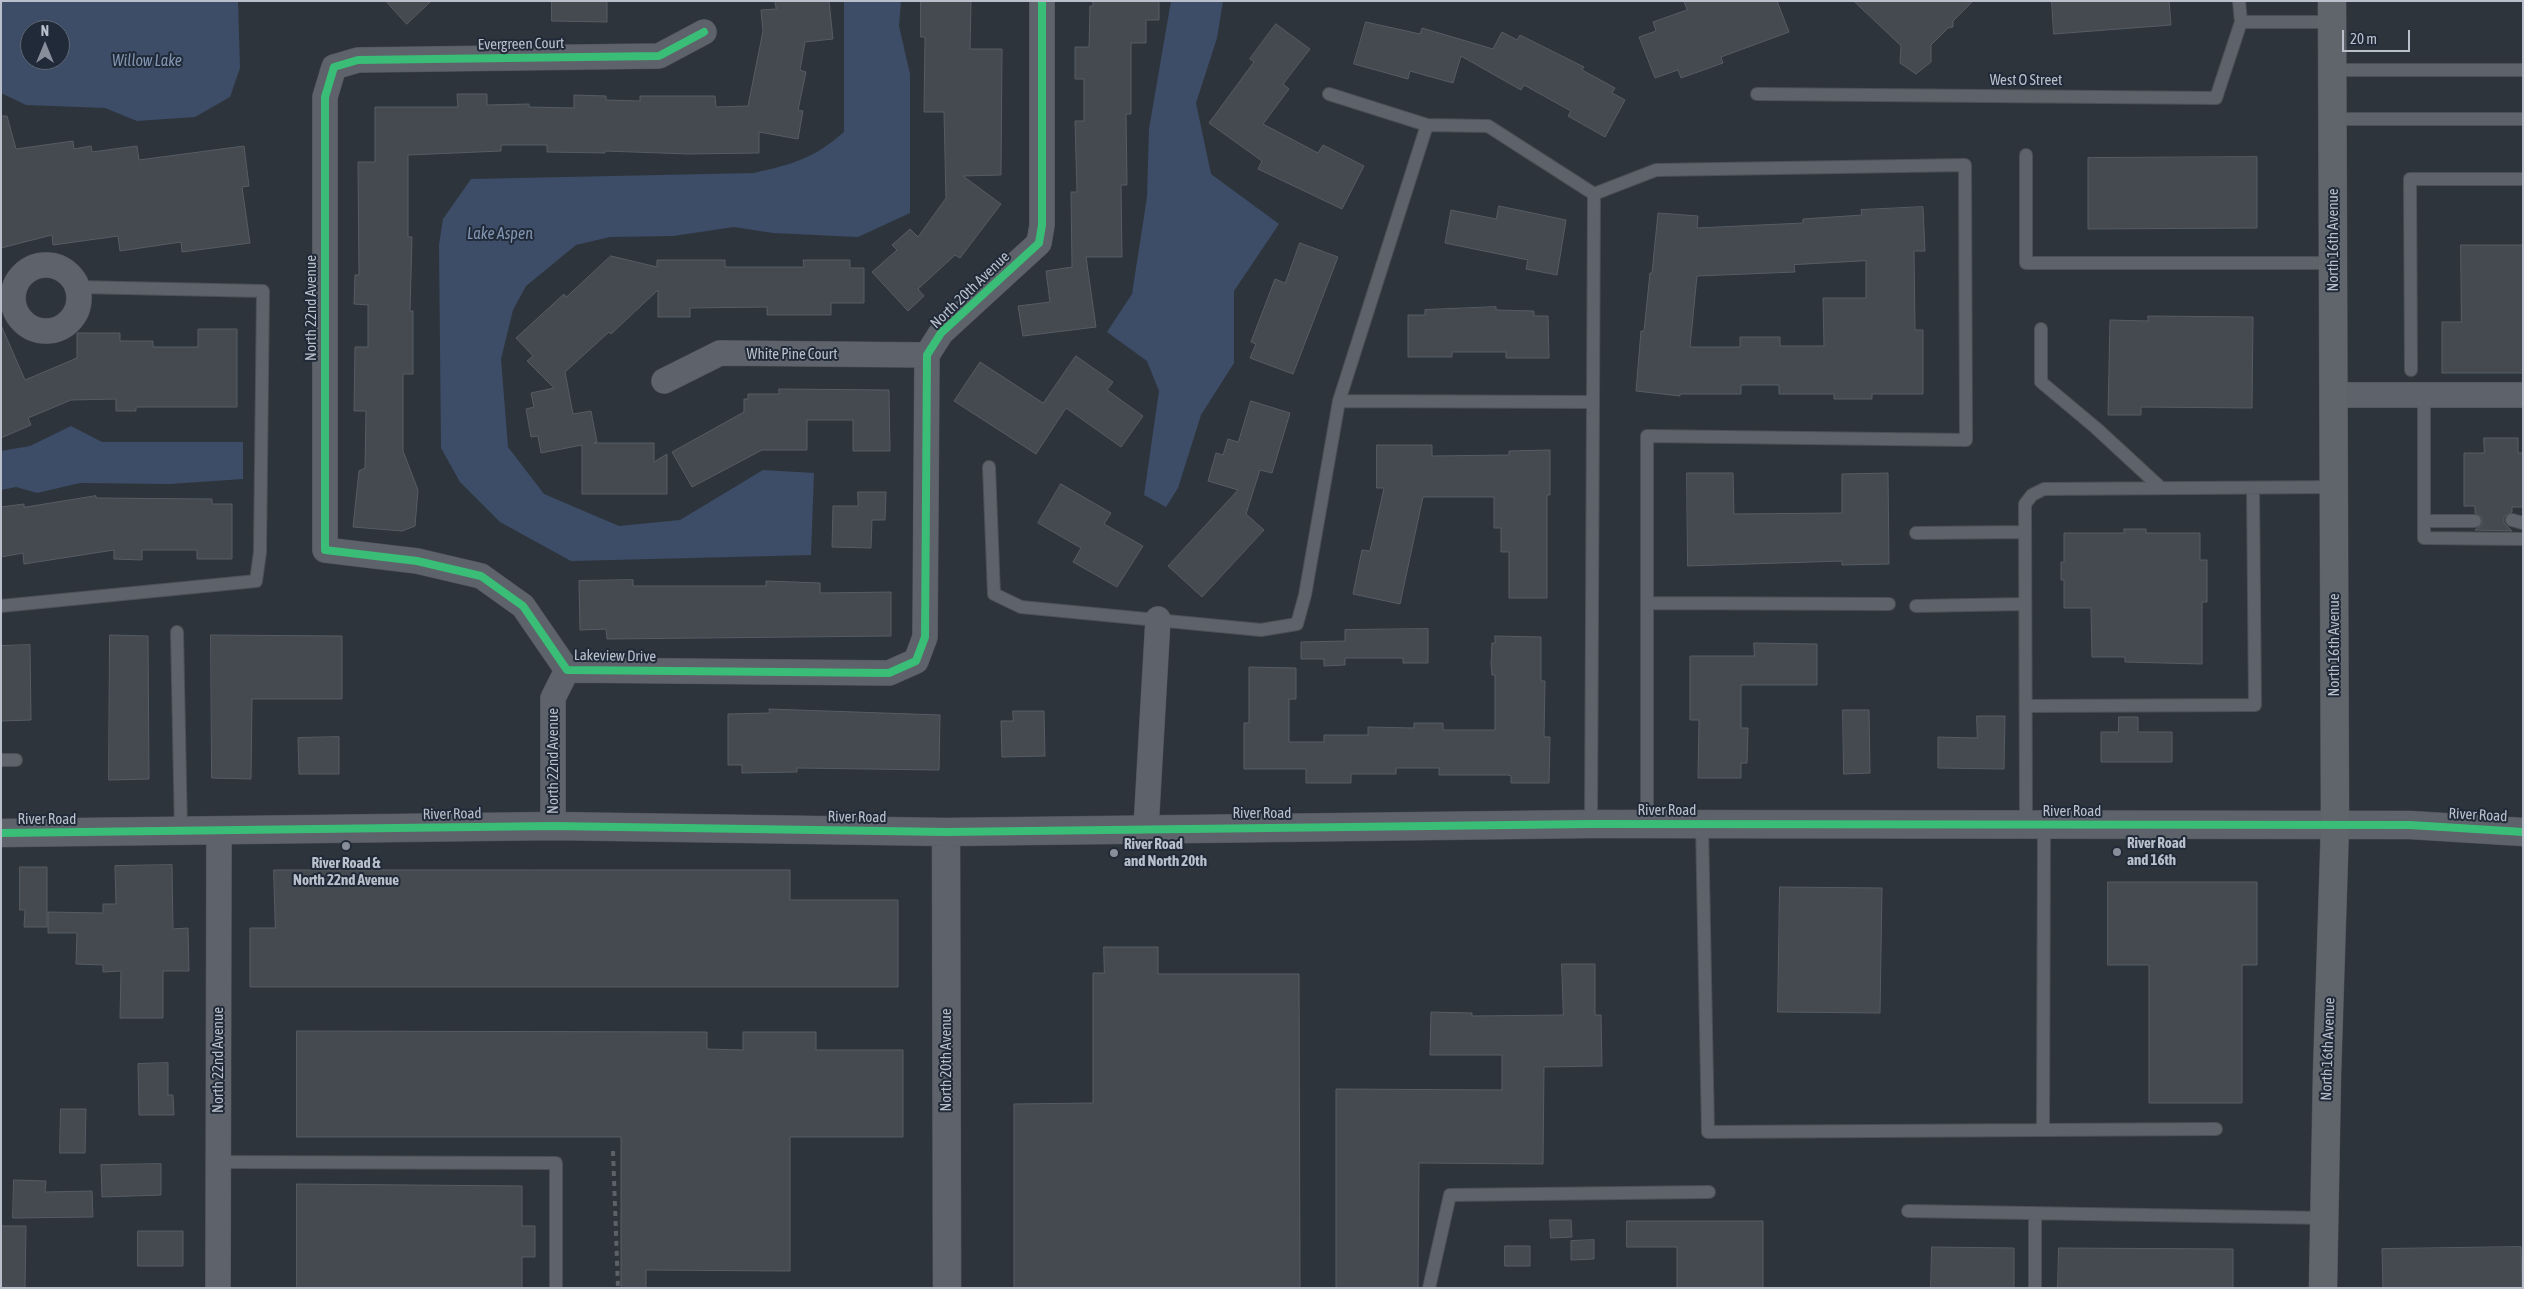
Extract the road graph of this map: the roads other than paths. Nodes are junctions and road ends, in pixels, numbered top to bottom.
1 (1042, 1) edge
2 (2239, 1) edge
3 (2332, 12) edge
4 (2241, 22) junction
5 (704, 32) dead end
6 (334, 67) joint
7 (2332, 70) junction
8 (2523, 70) edge
9 (1329, 94) dead end
10 (1756, 94) dead end
11 (2332, 119) junction
12 (2523, 119) edge
13 (1427, 125) junction
14 (2026, 155) dead end
15 (2523, 180) edge
16 (1594, 194) junction
17 (2333, 264) junction
18 (78, 287) dead end
19 (2041, 329) dead end
20 (927, 355) junction
21 (2411, 370) dead end
22 (664, 381) dead end
23 (2334, 395) junction
24 (2424, 395) junction
25 (2523, 396) edge
26 (1339, 401) junction
27 (1592, 402) junction
28 (989, 467) dead end
29 (2334, 487) junction
30 (2161, 488) junction
31 (2254, 488) junction
32 (2424, 521) junction
33 (2475, 521) dead end
34 (2025, 532) junction
35 (1916, 534) dead end
36 (2523, 539) edge
37 (325, 550) joint
38 (1647, 603) junction
39 (1890, 604) dead end
40 (2025, 604) junction
41 (1, 606) edge
42 (1916, 606) dead end
43 (1158, 619) junction
44 (177, 632) dead end
45 (567, 670) junction
46 (2026, 706) junction
47 (1, 760) edge
48 (16, 760) dead end
49 (1591, 824) junction
50 (1647, 824) junction
51 (1702, 824) junction
52 (2035, 825) junction
53 (2335, 825) junction
54 (553, 826) junction
55 (1146, 828) junction
56 (219, 831) junction
57 (181, 832) junction
58 (946, 832) junction
59 (2523, 832) edge
60 (1, 833) edge
61 (2216, 1129) dead end
62 (2043, 1130) junction
63 (218, 1162) junction
64 (1709, 1192) dead end
65 (1908, 1211) dead end
66 (2035, 1213) junction
67 (2324, 1218) junction
68 (218, 1288) edge
69 (556, 1288) edge
70 (947, 1288) edge
71 (1429, 1288) edge
72 (2036, 1288) edge
73 (2323, 1288) edge

1 - 20 street, North 20th Avenue
2 - 4 lane
3 - 4 lane
3 - 7 main road, North 16th Avenue
4 - 10 lane, West O Street
5 - 6 street, Evergreen Court
6 - 37 street, North 22nd Avenue
7 - 8 lane
7 - 11 main road, North 16th Avenue
9 - 13 lane
11 - 12 lane
11 - 17 main road, North 16th Avenue
13 - 16 lane
13 - 26 lane
14 - 17 lane
15 - 21 lane
16 - 27 lane
16 - 38 lane
17 - 23 main road, North 16th Avenue
18 - 41 lane
19 - 30 lane
20 - 22 street, White Pine Court
20 - 45 street, Lakeview Drive
23 - 24 street
23 - 29 main road, North 16th Avenue
24 - 25 street
24 - 32 lane
26 - 27 lane
26 - 43 lane
27 - 49 lane
28 - 43 lane
29 - 31 lane
29 - 53 main road, North 16th Avenue
30 - 31 lane
30 - 34 lane
31 - 46 lane
32 - 33 lane
32 - 36 lane
34 - 35 lane
34 - 40 lane
37 - 45 street, Lakeview Drive
38 - 39 lane
38 - 50 lane
40 - 42 lane
40 - 46 lane
43 - 55 street
44 - 57 lane
45 - 54 street, North 22nd Avenue
46 - 52 lane
47 - 48 lane
49 - 50 street, River Road
49 - 55 street, River Road
50 - 51 street, River Road
51 - 52 street, River Road
51 - 62 lane
52 - 53 street, River Road
52 - 62 lane
53 - 59 street, River Road
53 - 67 main road, North 16th Avenue
54 - 56 street, River Road
54 - 58 street, River Road
55 - 58 street, River Road
56 - 57 street, River Road
56 - 63 street, North 22nd Avenue
57 - 60 street, River Road
58 - 70 street, North 20th Avenue
61 - 62 lane
63 - 68 street, North 22nd Avenue
63 - 69 lane
64 - 71 lane
65 - 66 lane
66 - 67 lane
66 - 72 lane
67 - 73 main road, North 16th Avenue

